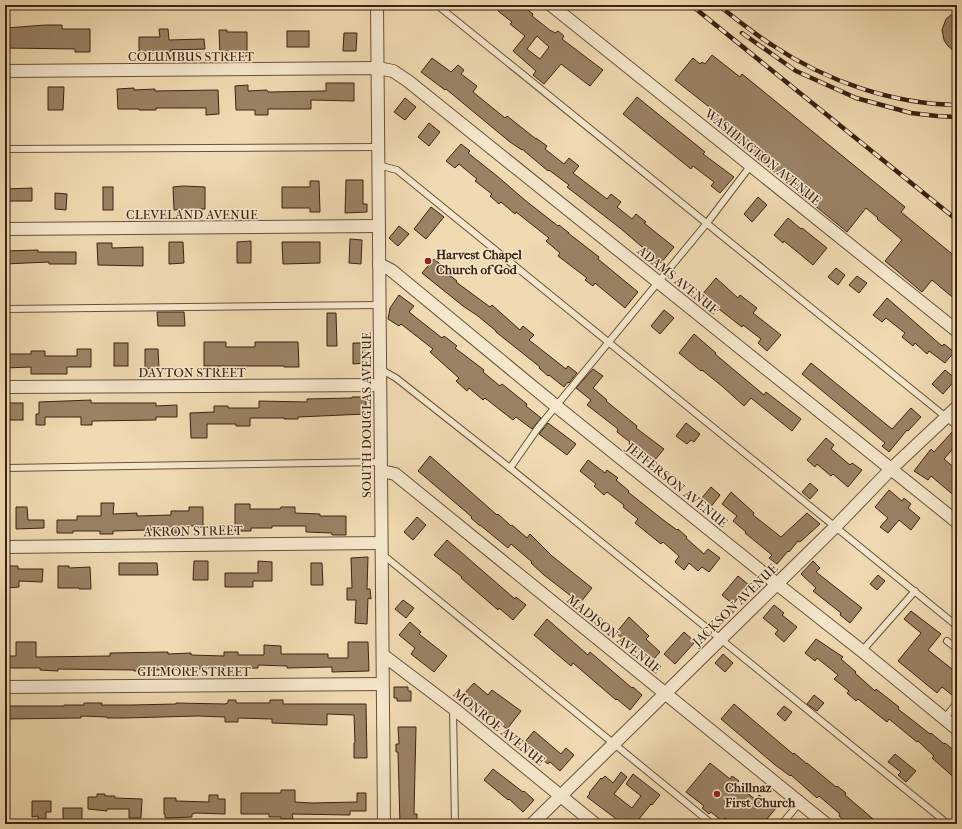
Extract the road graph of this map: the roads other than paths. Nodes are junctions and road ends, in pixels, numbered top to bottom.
1 (377, 5) edge
2 (437, 5) edge
3 (551, 5) edge
4 (378, 68) junction
5 (5, 71) edge
6 (378, 147) junction
7 (5, 149) edge
8 (378, 165) junction
9 (751, 165) junction
10 (707, 223) junction
11 (379, 226) junction
12 (5, 229) edge
13 (379, 264) junction
14 (657, 282) junction
15 (380, 305) junction
16 (5, 309) edge
17 (957, 331) edge
18 (609, 343) junction
19 (380, 369) junction
20 (380, 385) junction
21 (5, 387) edge
22 (556, 406) junction
23 (957, 407) edge
24 (947, 417) junction
25 (957, 426) edge
26 (381, 467) junction
27 (5, 468) edge
28 (510, 468) junction
29 (891, 469) junction
30 (957, 522) edge
31 (835, 527) junction
32 (5, 547) edge
33 (381, 548) junction
34 (777, 584) junction
35 (914, 592) junction
36 (957, 626) edge
37 (720, 639) junction
38 (947, 641) dead end
39 (957, 649) edge
40 (862, 651) junction
41 (383, 655) junction
42 (382, 684) junction
43 (5, 687) edge
44 (665, 693) junction
45 (957, 703) edge
46 (453, 708) junction
47 (944, 719) junction
48 (957, 729) edge
49 (614, 744) junction
50 (560, 795) junction
51 (799, 802) junction
52 (384, 824) edge
53 (455, 824) edge
54 (532, 824) edge
55 (595, 824) edge
56 (712, 824) edge
57 (782, 824) edge
58 (826, 824) edge
59 (948, 824) edge

1 - 4 street, SOUTH DOUGLAS AVENUE
2 - 10 lane
3 - 9 street, WASHINGTON AVENUE
4 - 5 street, COLUMBUS STREET
4 - 6 street, SOUTH DOUGLAS AVENUE
4 - 14 street, ADAMS AVENUE
6 - 7 lane
6 - 8 street, SOUTH DOUGLAS AVENUE
8 - 11 street, SOUTH DOUGLAS AVENUE
8 - 18 lane
9 - 10 lane
9 - 17 street, WASHINGTON AVENUE
10 - 14 lane
10 - 24 lane
11 - 12 street, CLEVELAND AVENUE
11 - 13 street, SOUTH DOUGLAS AVENUE
13 - 15 street, SOUTH DOUGLAS AVENUE
13 - 22 street, JEFFERSON AVENUE
14 - 18 lane
14 - 29 street, ADAMS AVENUE
15 - 16 lane
15 - 19 street, SOUTH DOUGLAS AVENUE
18 - 22 lane
18 - 31 lane
19 - 20 street, SOUTH DOUGLAS AVENUE
19 - 28 lane
20 - 21 street, DAYTON STREET
20 - 26 street, SOUTH DOUGLAS AVENUE
22 - 28 lane
22 - 34 street, JEFFERSON AVENUE
23 - 24 street, JACKSON AVENUE
24 - 25 lane
24 - 29 street, JACKSON AVENUE
26 - 27 lane
26 - 33 street, SOUTH DOUGLAS AVENUE
26 - 44 street, MADISON AVENUE
28 - 37 lane
29 - 30 street, ADAMS AVENUE
29 - 31 street, JACKSON AVENUE
31 - 34 street, JACKSON AVENUE
31 - 35 lane
32 - 33 street, AKRON STREET
33 - 41 street, SOUTH DOUGLAS AVENUE
33 - 49 lane
34 - 37 street, JACKSON AVENUE
34 - 40 street, JEFFERSON AVENUE
35 - 36 lane
35 - 40 lane
37 - 44 street, JACKSON AVENUE
37 - 59 lane
38 - 39 lane
40 - 47 street, JEFFERSON AVENUE
41 - 42 street, SOUTH DOUGLAS AVENUE
41 - 46 street, MONROE AVENUE
42 - 43 street, GILMORE STREET
42 - 52 street, SOUTH DOUGLAS AVENUE
44 - 49 street, JACKSON AVENUE
44 - 51 street, MADISON AVENUE
45 - 47 lane
46 - 50 street, MONROE AVENUE
46 - 53 lane
47 - 48 street, JEFFERSON AVENUE
49 - 50 street, JACKSON AVENUE
49 - 56 lane
50 - 54 street, JACKSON AVENUE
50 - 55 street, MONROE AVENUE
51 - 57 lane
51 - 58 street, MADISON AVENUE

